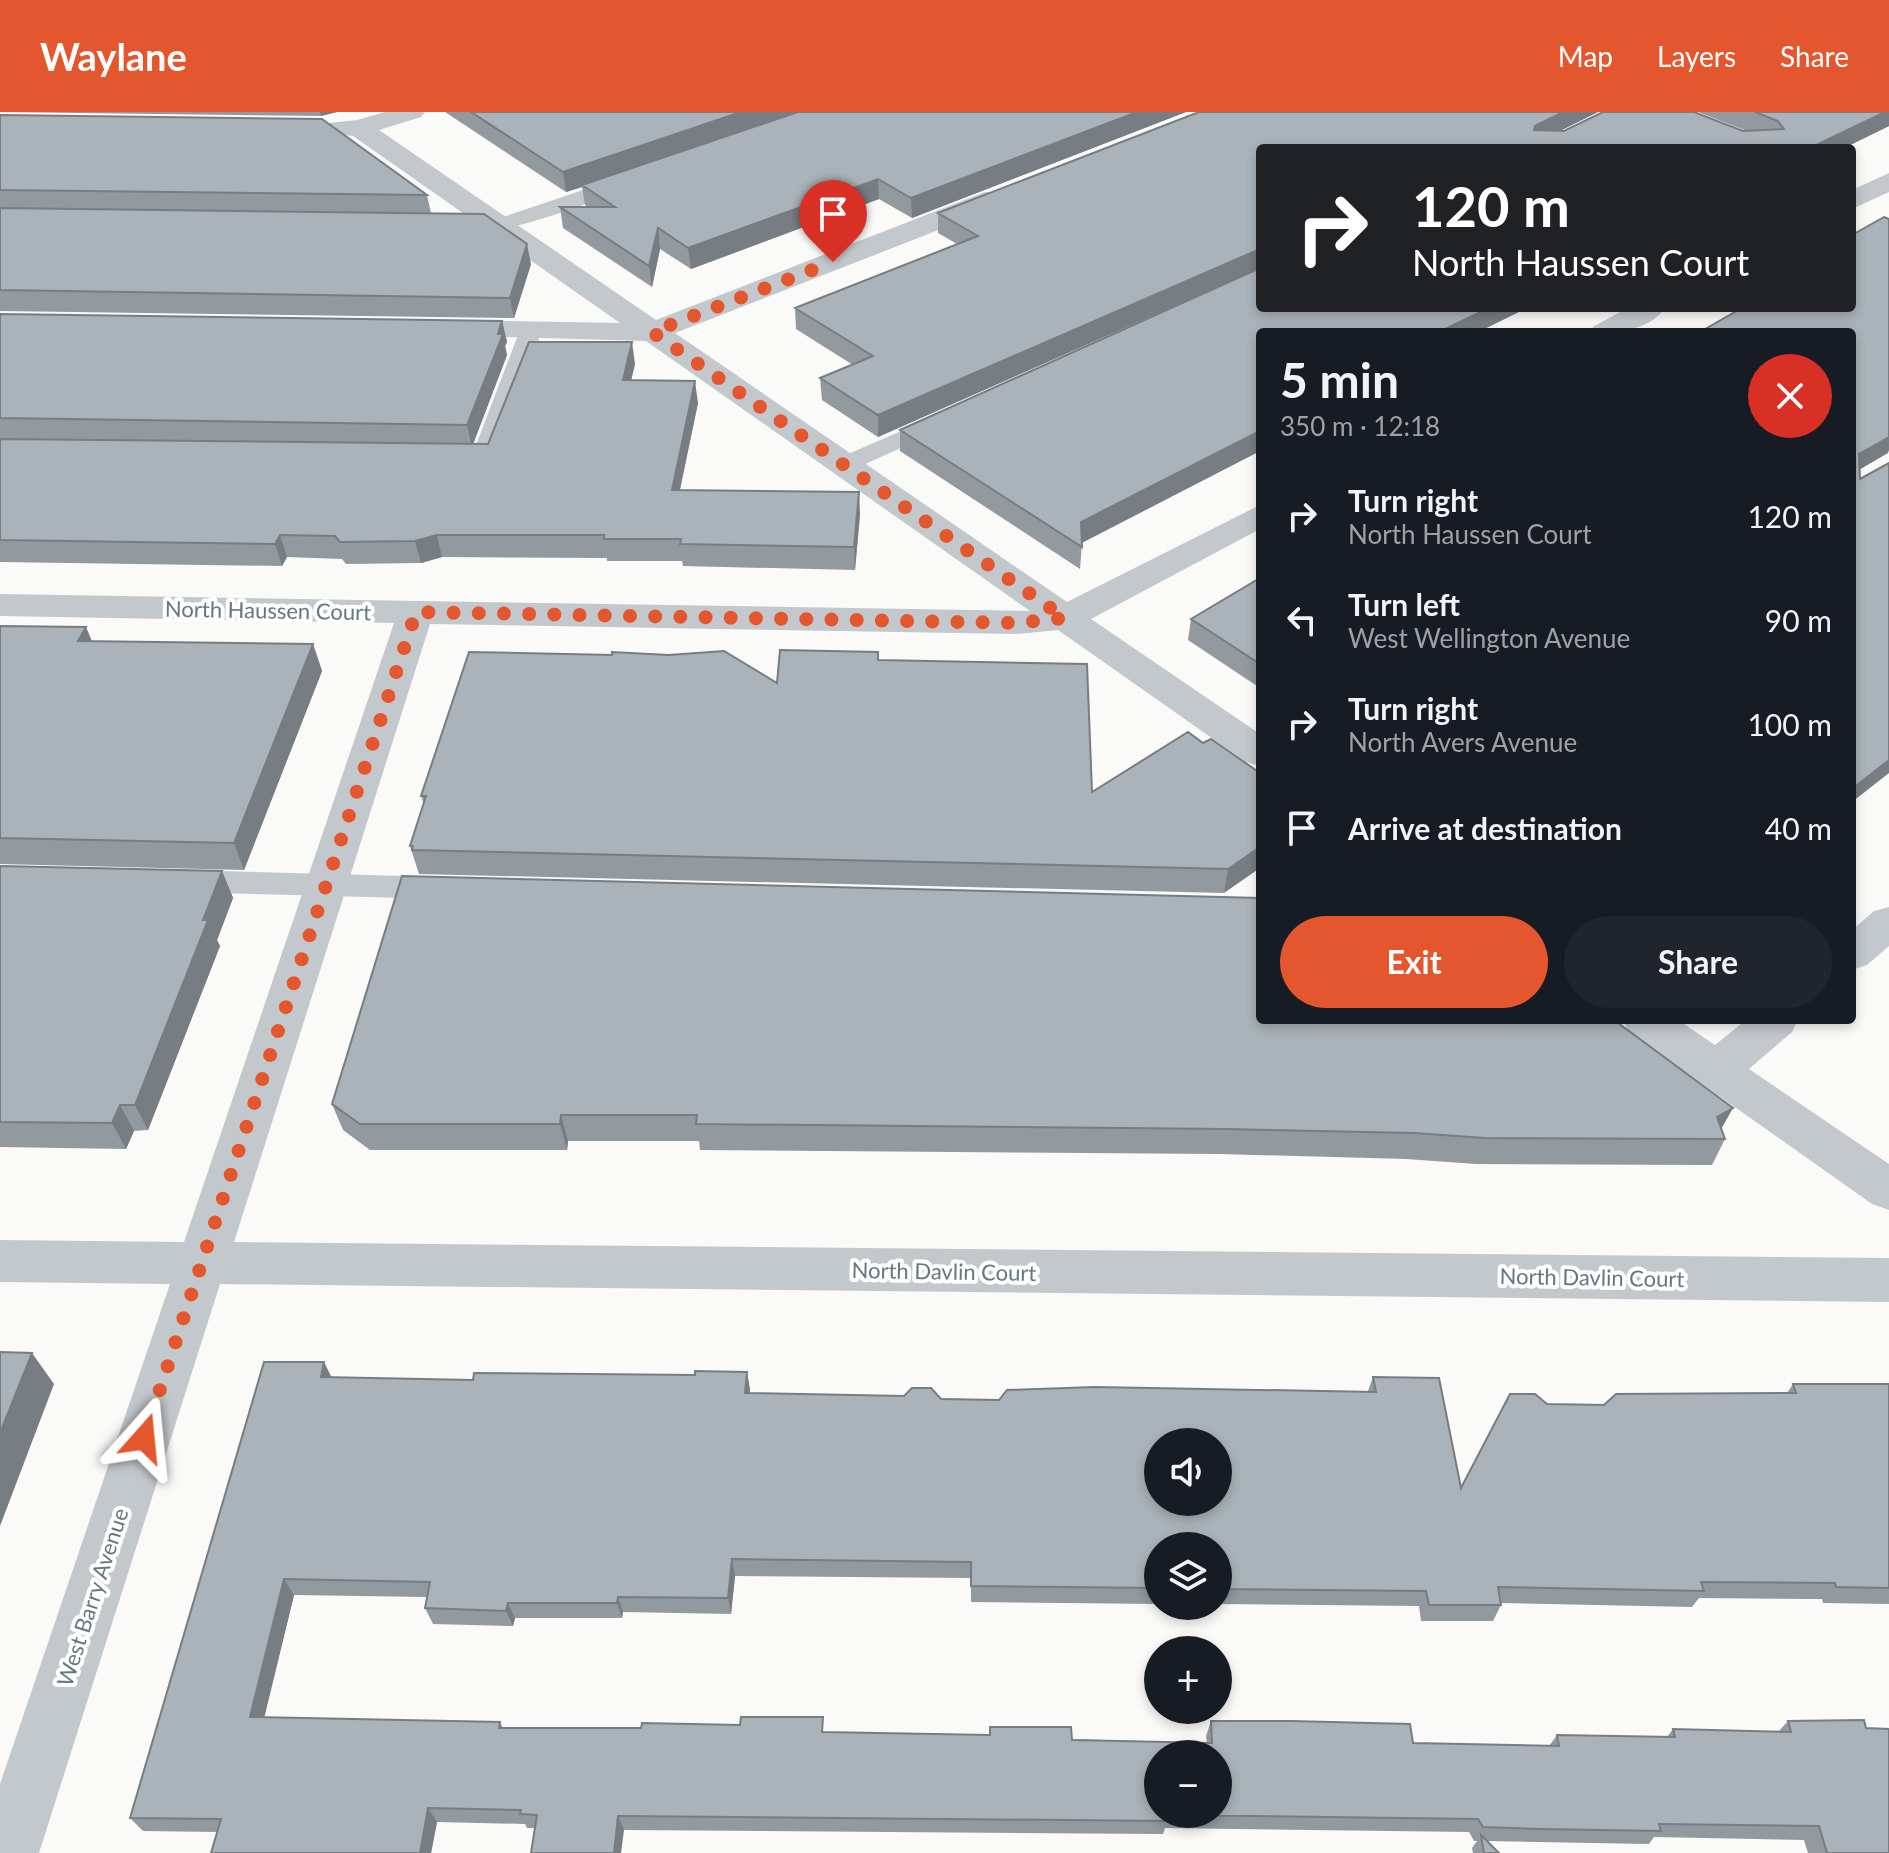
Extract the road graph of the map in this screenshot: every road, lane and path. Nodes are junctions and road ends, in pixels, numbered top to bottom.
1 (412, 112) edge
2 (320, 127) edge
3 (359, 128) junction
4 (649, 174) edge
5 (1025, 187) edge
6 (452, 225) edge
7 (499, 225) junction
8 (1642, 312) edge
9 (1612, 328) edge
10 (422, 329) edge
11 (531, 330) junction
12 (652, 332) junction
13 (963, 410) edge
14 (453, 458) edge
15 (843, 465) junction
16 (1256, 517) edge
17 (0, 605) edge
18 (416, 612) junction
19 (1065, 618) junction
20 (1256, 750) edge
21 (155, 881) edge
22 (326, 885) junction
23 (474, 889) edge
24 (1889, 922) edge
25 (1856, 951) edge
26 (1651, 1024) edge
27 (1771, 1024) edge
28 (1717, 1070) junction
29 (1889, 1190) edge
30 (0, 1261) edge
31 (201, 1263) junction
32 (1889, 1280) edge
33 (8, 1853) edge

1 - 3 street
2 - 3 street
3 - 7 street
4 - 7 lane
5 - 12 street
6 - 7 lane
7 - 12 street
8 - 9 street
10 - 11 street
11 - 12 street
11 - 14 lane
12 - 15 street
13 - 15 lane
15 - 19 street
16 - 19 street
17 - 18 street, North Haussen Court
18 - 19 street, North Haussen Court
18 - 22 street, West Barry Avenue
19 - 20 street
21 - 22 lane
22 - 23 lane
22 - 31 street, West Barry Avenue
24 - 25 street
26 - 28 street
27 - 28 street
28 - 29 street
30 - 31 street, North Davlin Court
31 - 32 street, North Davlin Court
31 - 33 street, West Barry Avenue

